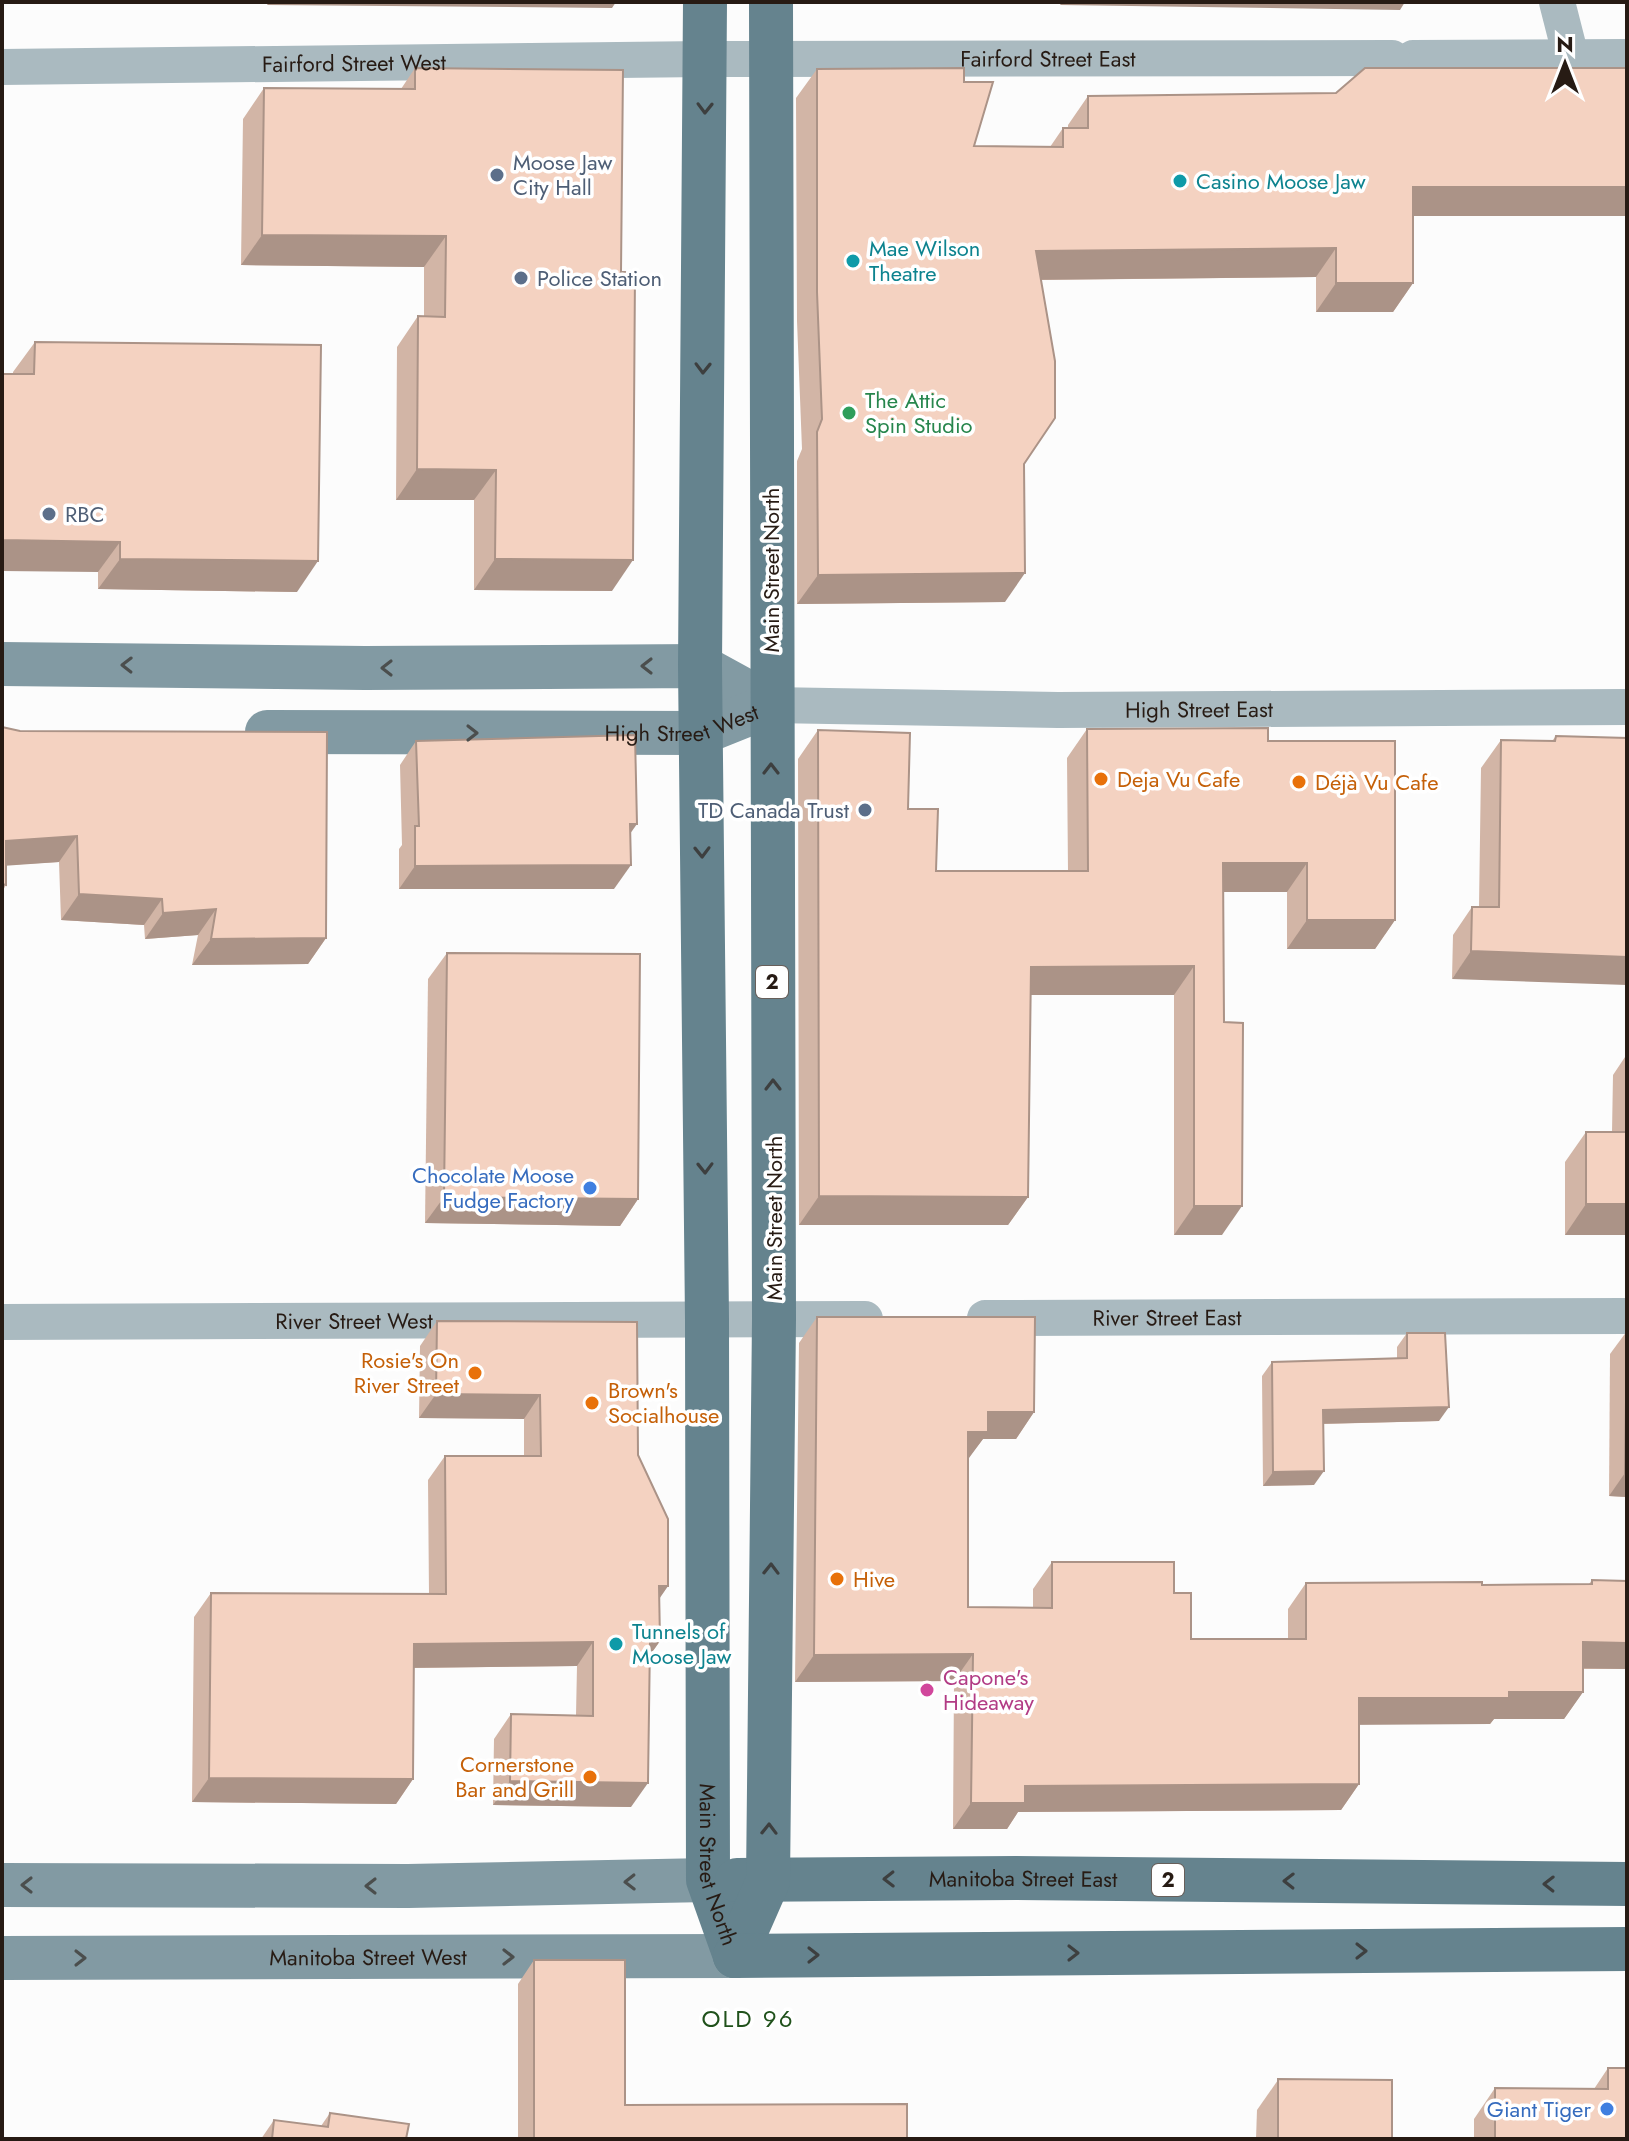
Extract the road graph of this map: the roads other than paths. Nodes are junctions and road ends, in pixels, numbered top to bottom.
1 (705, 2) edge
2 (771, 2) edge
3 (1557, 2) edge
4 (1571, 57) junction
5 (1627, 57) edge
6 (705, 59) junction
7 (771, 59) junction
8 (2, 67) edge
9 (2, 664) edge
10 (700, 666) junction
11 (771, 705) junction
12 (1627, 707) edge
13 (225, 732) edge
14 (701, 733) junction
15 (1627, 1316) edge
16 (774, 1319) junction
17 (901, 1319) edge
18 (949, 1319) edge
19 (707, 1320) junction
20 (2, 1322) edge
21 (708, 1880) junction
22 (768, 1881) junction
23 (1627, 1884) edge
24 (2, 1885) edge
25 (1627, 1949) edge
26 (735, 1956) junction
27 (2, 1958) edge

1 - 6 main road, Main Street North
2 - 7 main road, Main Street North / 2
3 - 4 street
4 - 5 street, Fairford Street East
4 - 7 street, Fairford Street East
6 - 7 street, Fairford Street East
6 - 8 street, Fairford Street West
6 -> 10 main road, Main Street North
7 - 11 main road, Main Street North / 2
10 -> 9 main road, High Street West
10 - 11 main road, High Street West
10 - 14 main road, Main Street North
11 - 12 street, High Street East
11 - 14 main road, High Street West
16 -> 11 main road, Main Street North / 2
13 -> 14 main road, High Street West
14 -> 19 main road, Main Street North
15 - 18 street, River Street East
16 - 17 street
16 - 19 street
22 -> 16 main road, Main Street North / 2
19 - 20 street, River Street West
19 - 21 main road, Main Street North
21 - 22 main road, Manitoba Street East / 2
21 -> 24 main road
21 - 26 main road, Main Street North
23 -> 22 main road, Manitoba Street East / 2
22 - 26 main road, Main Street North / 2
26 -> 25 main road
27 -> 26 main road, Manitoba Street West

